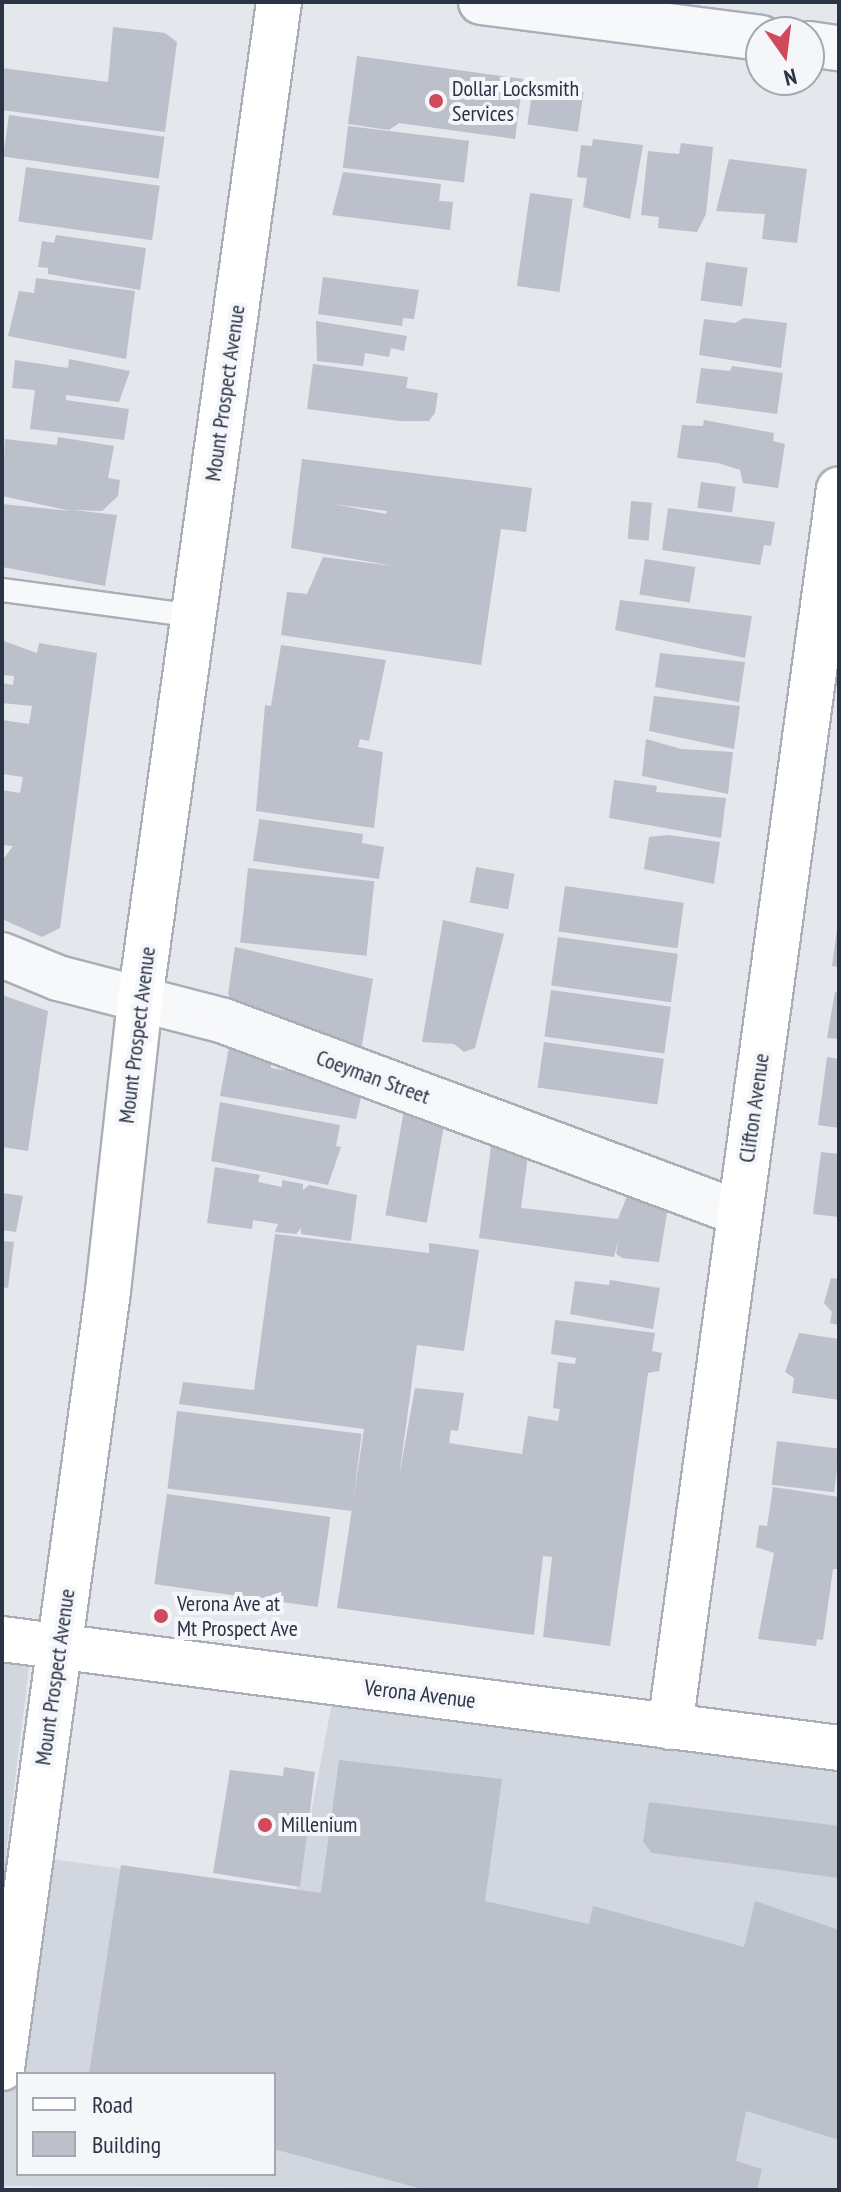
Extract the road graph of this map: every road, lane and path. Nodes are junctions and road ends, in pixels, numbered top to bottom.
1 (279, 2) edge
2 (489, 3) edge
3 (745, 36) edge
4 (839, 489) edge
5 (2, 590) edge
6 (194, 616) junction
7 (2, 955) edge
8 (140, 1000) junction
9 (739, 1213) junction
10 (2, 1639) edge
11 (59, 1647) junction
12 (670, 1727) junction
13 (839, 1748) edge
14 (2, 2068) edge

1 - 6 street, Mount Prospect Avenue
2 - 3 street
4 - 9 street, Clifton Avenue
5 - 6 lane
6 - 8 street, Mount Prospect Avenue
7 - 8 street, Coeyman Street
8 - 9 street, Coeyman Street
8 - 11 street, Mount Prospect Avenue
9 - 12 street, Clifton Avenue
10 - 11 street, Verona Avenue
11 - 12 street, Verona Avenue
11 - 14 street, Mount Prospect Avenue
12 - 13 street, Verona Avenue

